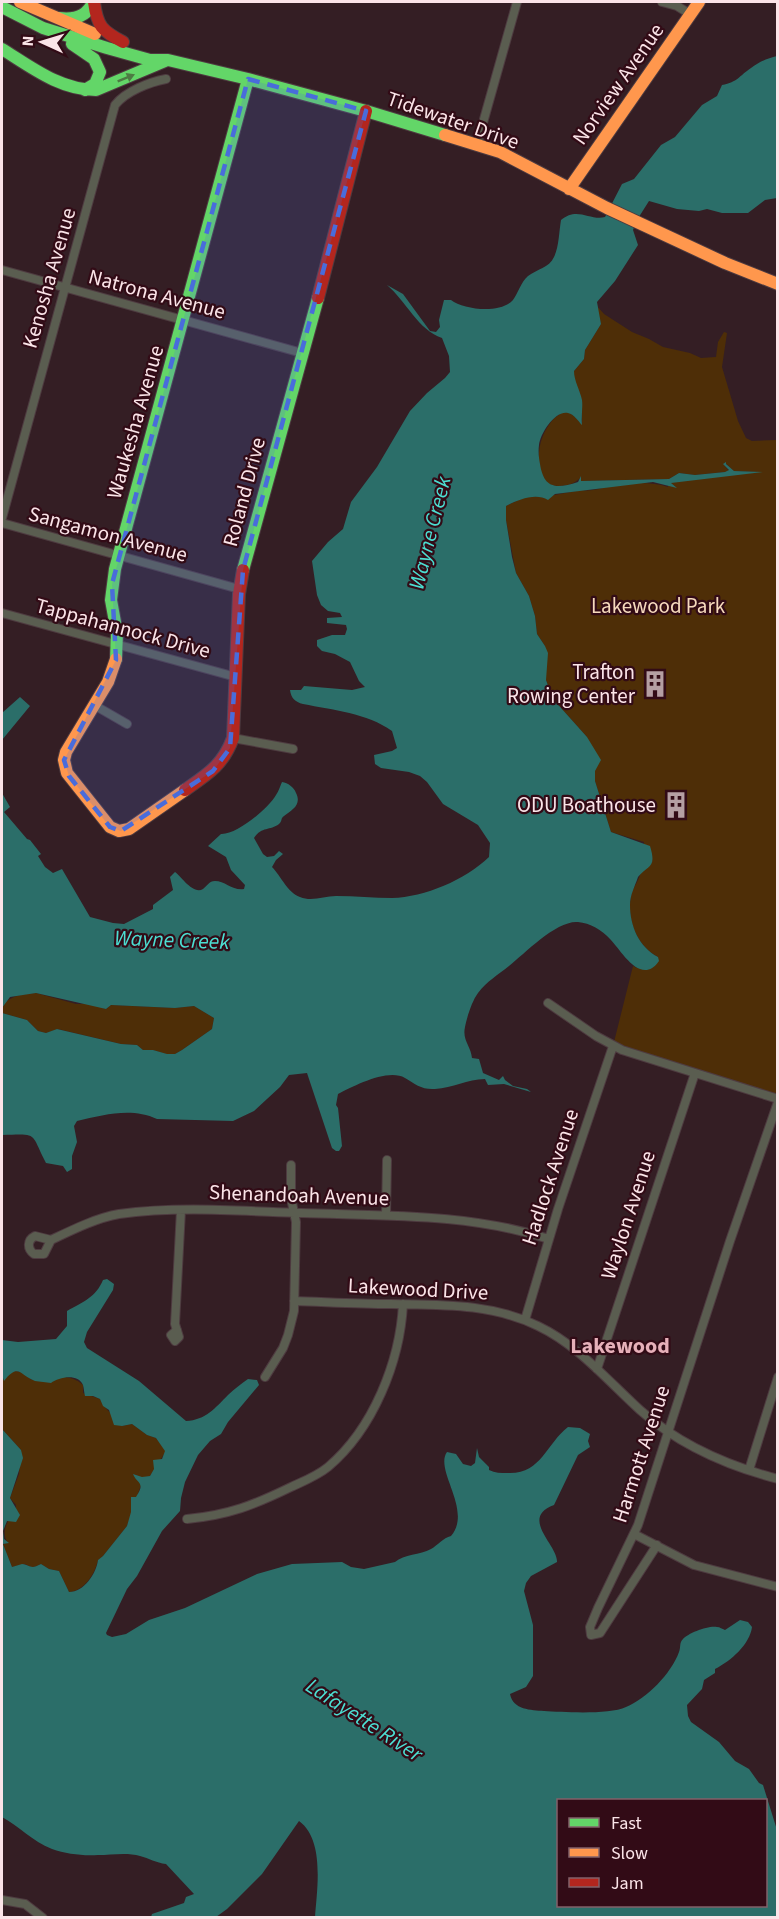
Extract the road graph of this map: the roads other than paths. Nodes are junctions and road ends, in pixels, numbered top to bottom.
1 (20, 2) edge
2 (93, 2) edge
3 (517, 2) edge
4 (662, 2) edge
5 (699, 2) edge
6 (2, 7) edge
7 (690, 14) junction
8 (50, 16) junction
9 (44, 28) junction
10 (123, 42) junction
11 (2, 49) edge
12 (168, 60) junction
13 (248, 79) junction
14 (166, 80) dead end
15 (83, 90) junction
16 (366, 111) junction
17 (477, 144) junction
18 (569, 189) junction
19 (2, 270) edge
20 (777, 284) edge
21 (65, 287) junction
22 (184, 320) junction
23 (302, 353) junction
24 (2, 518) edge
25 (2, 524) edge
26 (118, 555) junction
27 (239, 589) junction
28 (2, 613) edge
29 (117, 645) junction
30 (236, 677) junction
31 (94, 705) junction
32 (127, 724) dead end
33 (233, 738) junction
34 (293, 749) dead end
35 (115, 830) joint
36 (548, 1003) dead end
37 (613, 1046) junction
38 (695, 1073) junction
39 (777, 1100) edge
40 (387, 1160) dead end
41 (291, 1165) dead end
42 (182, 1210) junction
43 (294, 1213) junction
44 (386, 1215) junction
45 (549, 1239) junction
46 (51, 1240) dead end
47 (294, 1301) junction
48 (403, 1304) junction
49 (525, 1320) junction
50 (177, 1330) dead end
51 (597, 1369) junction
52 (265, 1377) dead end
53 (777, 1377) edge
54 (668, 1431) junction
55 (749, 1470) junction
56 (777, 1479) edge
57 (187, 1519) dead end
58 (634, 1534) junction
59 (657, 1545) junction
60 (777, 1587) edge
61 (2, 1900) edge
62 (43, 1917) edge

1 - 8 main road, Tidewater Drive
2 - 8 main road
2 - 10 main road
3 - 17 street
4 - 7 street
5 - 7 main road, Norview Avenue
6 - 9 main road, Tidewater Drive
7 - 18 main road, Norview Avenue
8 - 10 main road, Tidewater Drive
9 - 12 main road, Tidewater Drive
9 - 15 main road
10 - 12 main road, Tidewater Drive
11 - 15 main road
12 - 13 main road, Tidewater Drive
15 -> 12 main road
13 - 16 main road, Tidewater Drive
13 - 22 main road, Waukesha Avenue
14 - 21 street, Kenosha Avenue
16 - 17 main road, Tidewater Drive
16 - 23 main road, Roland Drive
17 - 18 main road, Tidewater Drive
18 - 20 main road, Tidewater Drive
19 - 21 street, Natrona Avenue
21 - 22 street, Natrona Avenue
21 - 24 street, Kenosha Avenue
22 - 23 street, Natrona Avenue
22 - 26 main road, Waukesha Avenue
23 - 27 main road, Roland Drive
25 - 26 street, Sangamon Avenue
26 - 27 street, Sangamon Avenue
26 - 29 main road, Waukesha Avenue
27 - 30 main road, Roland Drive
28 - 29 street, Tappahannock Drive
29 - 30 street, Tappahannock Drive
29 - 31 main road, Waukesha Avenue
30 - 33 main road, Roland Drive
31 - 32 street
31 - 35 main road, Waukesha Avenue
33 - 34 street
33 - 35 main road, Roland Drive
36 - 37 street
37 - 38 street
37 - 45 street, Hadlock Avenue
38 - 39 street
38 - 51 street, Waylon Avenue
39 - 54 street, Harmott Avenue
40 - 44 street
41 - 43 street
42 - 43 street, Shenandoah Avenue
42 - 46 street, Shenandoah Avenue
42 - 50 street
43 - 44 street, Shenandoah Avenue
43 - 47 street
44 - 45 street, Shenandoah Avenue
45 - 49 street, Hadlock Avenue
47 - 48 street, Lakewood Drive
47 - 52 street
48 - 49 street, Lakewood Drive
48 - 57 street
49 - 51 street, Lakewood Drive
51 - 54 street, Lakewood Drive
53 - 55 street
54 - 55 street, Lakewood Drive
54 - 58 street, Harmott Avenue
55 - 56 street, Lakewood Drive
58 - 59 street
58 - 59 street, Harmott Avenue
59 - 60 street
61 - 62 street

